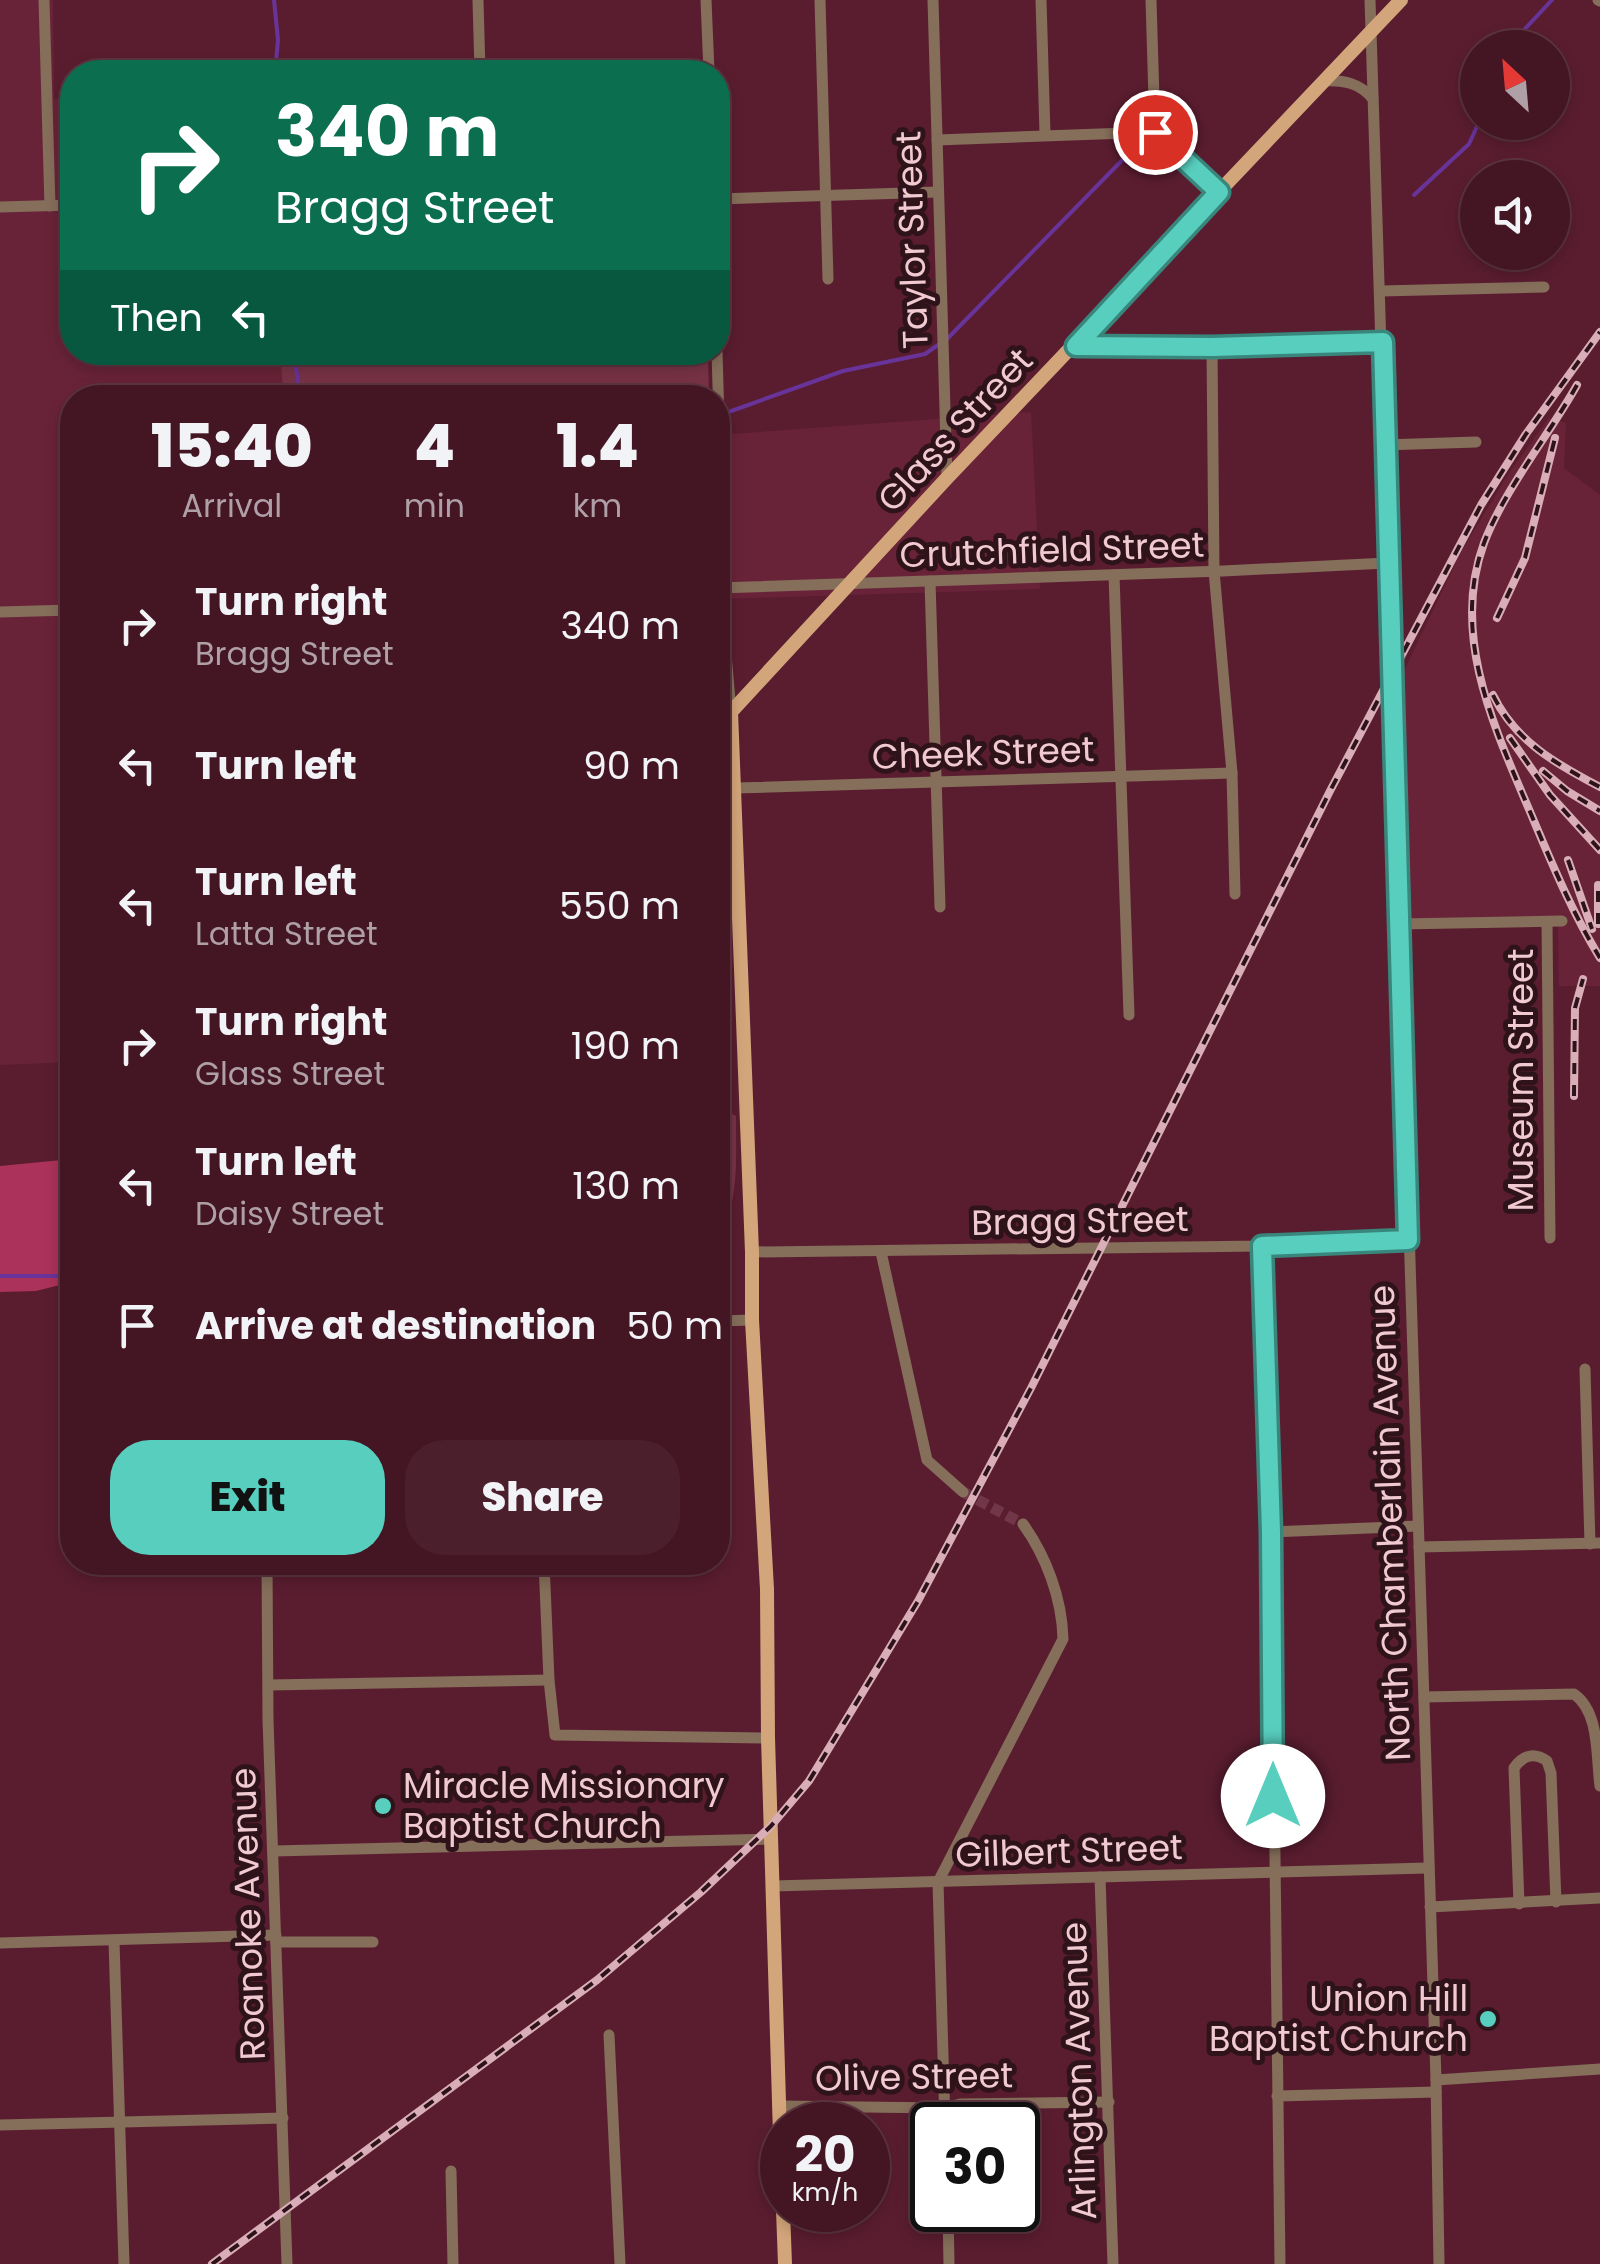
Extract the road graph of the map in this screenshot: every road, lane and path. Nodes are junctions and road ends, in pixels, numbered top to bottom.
1 (44, 0) edge
2 (478, 0) edge
3 (706, 0) edge
4 (820, 0) edge
5 (932, 0) edge
6 (1041, 0) edge
7 (1151, 0) edge
8 (1370, 0) edge
9 (1401, 0) edge
10 (1371, 32) junction
11 (480, 60) edge
12 (708, 60) edge
13 (1324, 81) junction
14 (1373, 100) junction
15 (1155, 132) junction
16 (1045, 134) junction
17 (937, 140) junction
18 (938, 192) junction
19 (1219, 192) junction
20 (826, 196) junction
21 (730, 199) edge
22 (50, 206) junction
23 (60, 206) edge
24 (0, 207) edge
25 (828, 278) dead end
26 (1544, 287) dead end
27 (1381, 291) junction
28 (1383, 342) junction
29 (1076, 346) junction
30 (1212, 347) junction
31 (1476, 442) dead end
32 (1384, 445) junction
33 (947, 478) junction
34 (1387, 563) junction
35 (1214, 571) junction
36 (1114, 575) junction
37 (930, 581) junction
38 (853, 584) junction
39 (730, 588) edge
40 (60, 610) edge
41 (0, 612) edge
42 (730, 700) edge
43 (731, 712) junction
44 (1232, 773) junction
45 (1120, 776) junction
46 (936, 782) junction
47 (736, 788) junction
48 (1235, 894) dead end
49 (940, 907) dead end
50 (1547, 922) junction
51 (1562, 922) dead end
52 (1399, 924) junction
53 (1129, 1015) dead end
54 (1550, 1238) dead end
55 (1408, 1240) junction
56 (1262, 1246) junction
57 (752, 1252) junction
58 (881, 1252) junction
59 (752, 1320) junction
60 (730, 1321) edge
61 (1585, 1369) dead end
62 (963, 1492) tunnel mouth
63 (1023, 1524) tunnel mouth
64 (1418, 1526) junction
65 (1271, 1532) junction
66 (1595, 1543) edge
67 (1419, 1547) junction
68 (267, 1575) edge
69 (545, 1575) edge
70 (549, 1680) junction
71 (269, 1684) junction
72 (1424, 1697) junction
73 (768, 1738) junction
74 (1600, 1786) edge
75 (771, 1839) junction
76 (274, 1851) junction
77 (1427, 1868) junction
78 (1274, 1872) junction
79 (1100, 1877) junction
80 (938, 1882) junction
81 (773, 1886) junction
82 (1600, 1898) edge
83 (1556, 1902) junction
84 (1519, 1904) junction
85 (1430, 1907) junction
86 (276, 1939) junction
87 (114, 1941) junction
88 (373, 1942) dead end
89 (0, 1944) edge
90 (608, 2035) dead end
91 (1600, 2069) edge
92 (1436, 2086) junction
93 (1277, 2096) junction
94 (780, 2102) edge
95 (945, 2102) edge
96 (1108, 2102) junction
97 (1040, 2103) edge
98 (283, 2118) junction
99 (121, 2122) junction
100 (0, 2125) edge
101 (451, 2171) dead end
102 (783, 2232) edge
103 (948, 2232) edge
104 (124, 2264) edge
105 (287, 2264) edge
106 (453, 2264) edge
107 (620, 2264) edge
108 (784, 2264) edge
109 (949, 2264) edge
110 (1113, 2264) edge
111 (1280, 2264) edge
112 (1439, 2264) edge

1 - 22 street
2 - 11 street
3 - 12 street
4 - 20 street
5 - 17 street, Taylor Street
6 - 16 street
7 - 15 street
8 - 10 street, North Chamberlain Avenue
9 - 10 main road, Glass Street
10 - 13 main road, Glass Street
10 - 14 street, North Chamberlain Avenue
13 - 14 street
13 - 19 main road, Glass Street
14 - 27 street, North Chamberlain Avenue
15 - 16 street
15 - 19 street
16 - 17 street
17 - 18 street, Taylor Street
18 - 20 street
18 - 33 street, Taylor Street
19 - 29 main road, Glass Street
20 - 21 street
20 - 25 street
22 - 23 street
22 - 24 street
26 - 27 street
27 - 28 street, North Chamberlain Avenue
28 - 30 street
28 - 32 street, North Chamberlain Avenue
29 - 30 street
29 - 33 main road, Glass Street
30 - 35 street
31 - 32 street
32 - 34 street, North Chamberlain Avenue
33 - 38 main road, Glass Street
34 - 35 street, Crutchfield Street
34 - 52 street, North Chamberlain Avenue
35 - 36 street, Crutchfield Street
35 - 44 street
36 - 37 street, Crutchfield Street
36 - 45 street
37 - 38 street, Crutchfield Street
37 - 46 street
38 - 39 street, Crutchfield Street
38 - 43 main road, Glass Street
40 - 41 street
42 - 43 street
43 - 47 main road
44 - 45 street, Cheek Street
44 - 48 street
45 - 46 street, Cheek Street
45 - 53 street
46 - 47 street, Cheek Street
46 - 49 street
47 - 57 main road
50 - 51 street
50 - 52 street
50 - 54 street, Museum Street
52 - 55 street, North Chamberlain Avenue
55 - 56 street, Bragg Street
55 - 64 street, North Chamberlain Avenue
56 - 58 street, Bragg Street
56 - 65 street
57 - 58 street, Bragg Street
57 - 59 main road
58 - 62 street
59 - 60 street
59 - 73 main road
61 - 66 street
63 - 80 street
64 - 65 street
64 - 67 street, North Chamberlain Avenue
65 - 78 street
66 - 67 street
67 - 72 street, North Chamberlain Avenue
68 - 71 street, Roanoke Avenue
69 - 70 street
70 - 71 street
70 - 73 street
71 - 76 street, Roanoke Avenue
72 - 74 street
72 - 77 street, North Chamberlain Avenue
73 - 75 main road
75 - 76 street
75 - 81 main road
76 - 86 street, Roanoke Avenue
77 - 78 street, Gilbert Street
77 - 85 street, North Chamberlain Avenue
78 - 79 street, Gilbert Street
78 - 93 street
79 - 80 street, Gilbert Street
79 - 96 street, Arlington Avenue
80 - 81 street, Gilbert Street
80 - 95 street
81 - 94 main road
82 - 83 street
83 - 84 street
83 - 84 street
84 - 85 street
85 - 92 street, North Chamberlain Avenue
86 - 87 street
86 - 88 street
86 - 98 street, Roanoke Avenue
87 - 89 street
87 - 99 street
90 - 107 street
91 - 92 street
92 - 93 street
92 - 112 street, North Chamberlain Avenue
93 - 111 street
96 - 97 street, Olive Street
96 - 110 street, Arlington Avenue
98 - 99 street
98 - 105 street, Roanoke Avenue
99 - 100 street
99 - 104 street
101 - 106 street
102 - 108 main road
103 - 109 street

